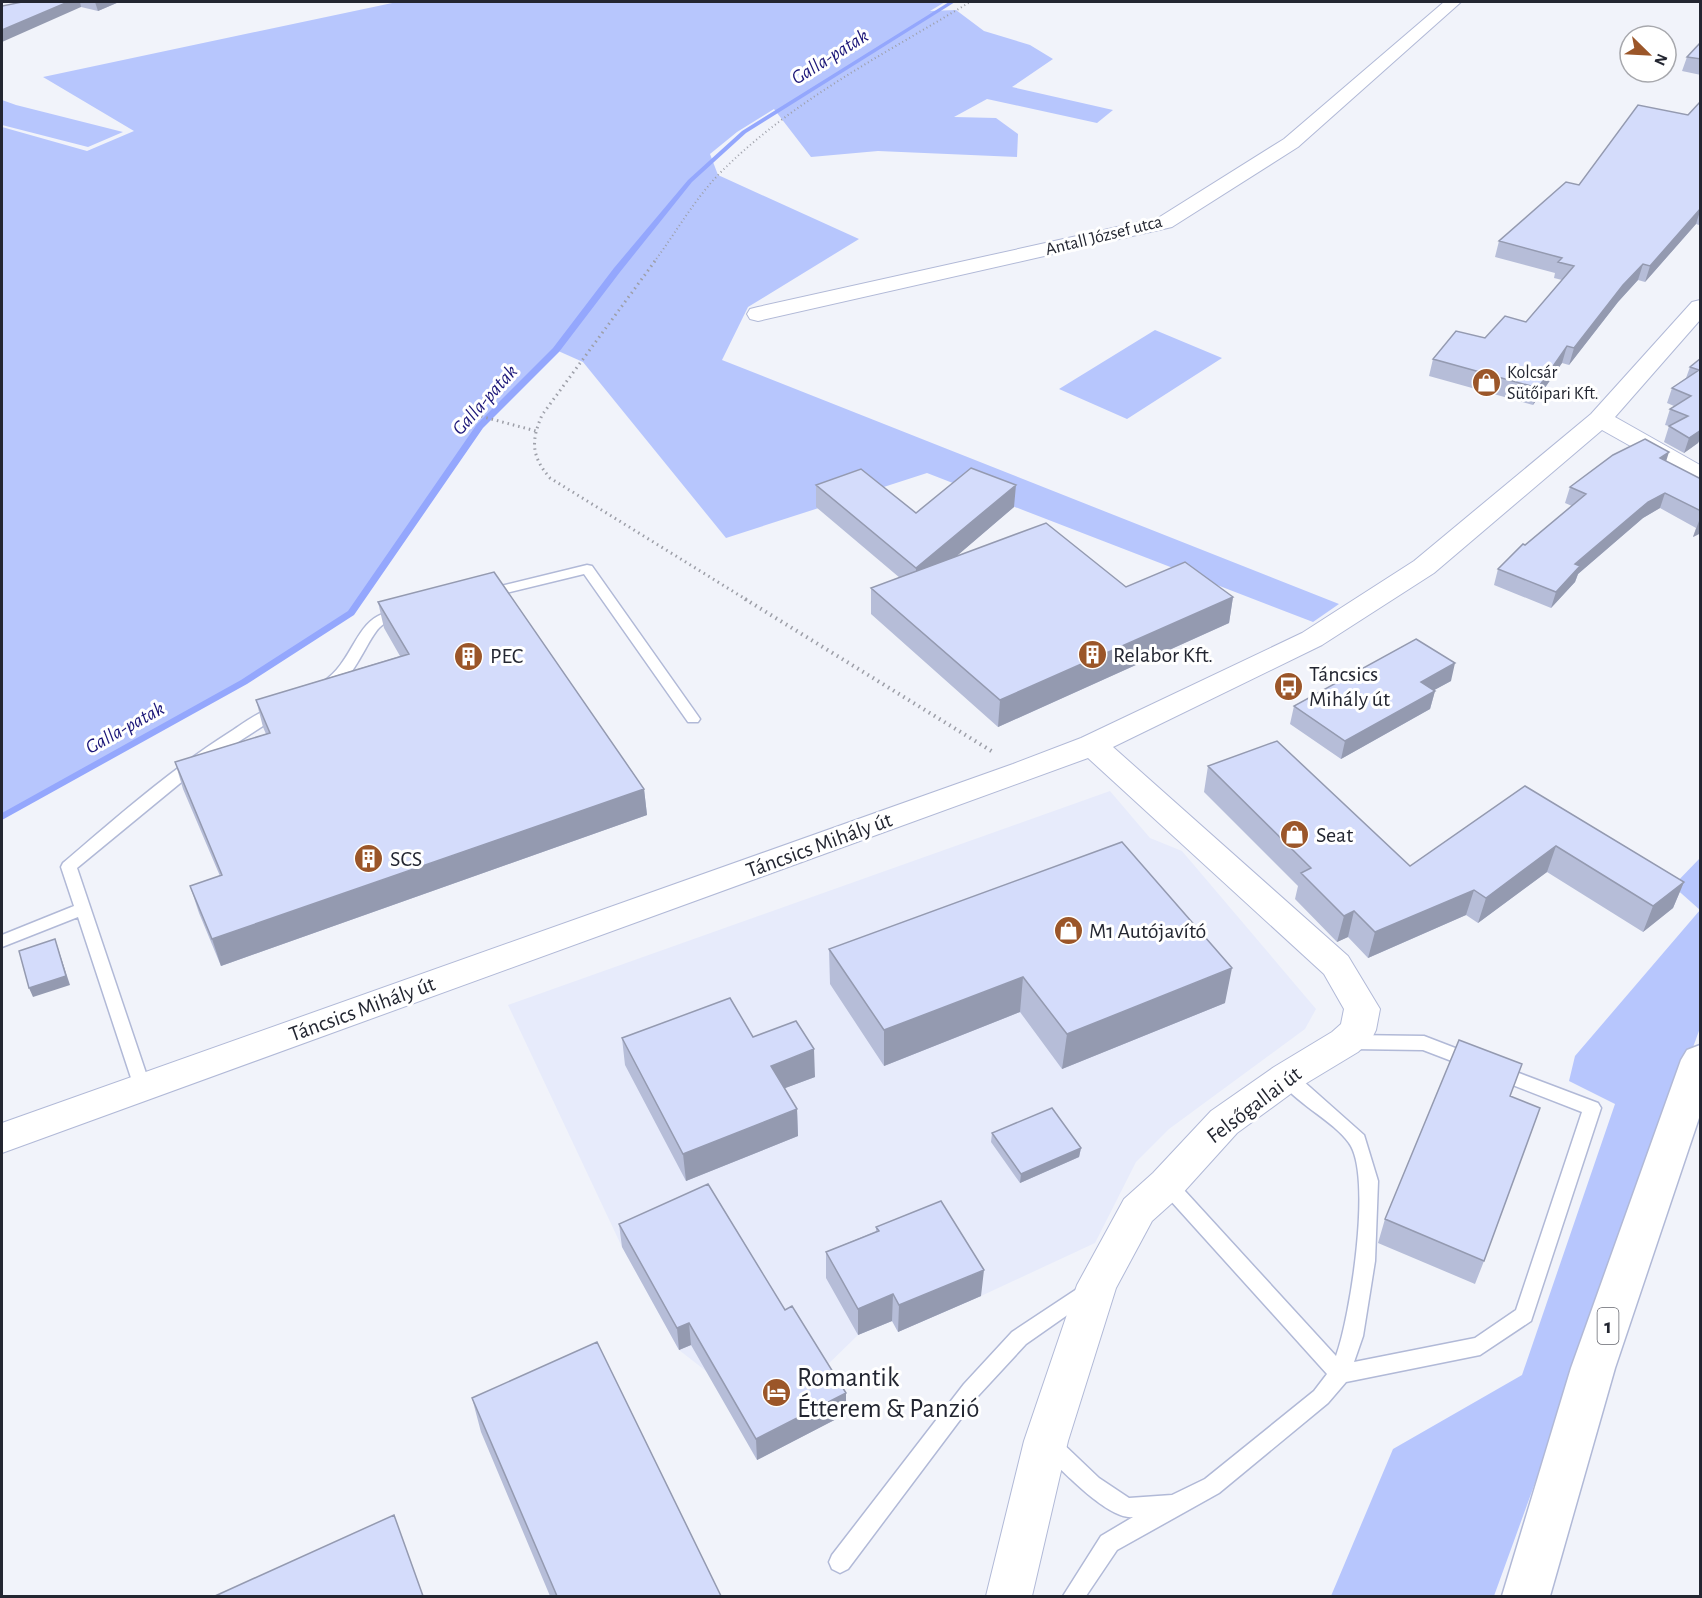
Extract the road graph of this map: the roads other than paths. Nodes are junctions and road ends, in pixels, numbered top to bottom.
1 (1453, 2) edge
2 (1701, 307) edge
3 (758, 314) dead end
4 (1600, 419) junction
5 (1701, 475) edge
6 (473, 597) edge
7 (416, 610) edge
8 (314, 692) edge
9 (294, 702) edge
10 (693, 719) dead end
11 (1092, 745) junction
12 (82, 909) junction
13 (2, 941) edge
14 (1345, 1042) junction
15 (1701, 1060) edge
16 (1287, 1077) junction
17 (142, 1088) junction
18 (2, 1138) edge
19 (1167, 1184) junction
20 (1097, 1285) junction
21 (1340, 1374) junction
22 (1046, 1441) junction
23 (1176, 1504) junction
24 (840, 1563) dead end
25 (1009, 1596) edge
26 (1074, 1596) edge
27 (1526, 1596) edge

1 - 3 street, Antall József utca
2 - 4 street, Táncsics Mihály út
4 - 5 street
4 - 11 street, Táncsics Mihály út
6 - 10 lane
7 - 8 lane
9 - 12 lane
11 - 14 street, Felsőgallai út
11 - 17 street, Táncsics Mihály út
12 - 13 lane
12 - 17 lane
14 - 16 street, Felsőgallai út
14 - 21 lane
15 - 27 main road, 1
16 - 19 street, Felsőgallai út
16 - 21 lane
17 - 18 street, Táncsics Mihály út
19 - 20 street, Felsőgallai út
19 - 21 lane
20 - 22 street, Felsőgallai út
20 - 24 lane
21 - 23 lane
22 - 23 lane
22 - 25 street, Felsőgallai út
23 - 26 lane

